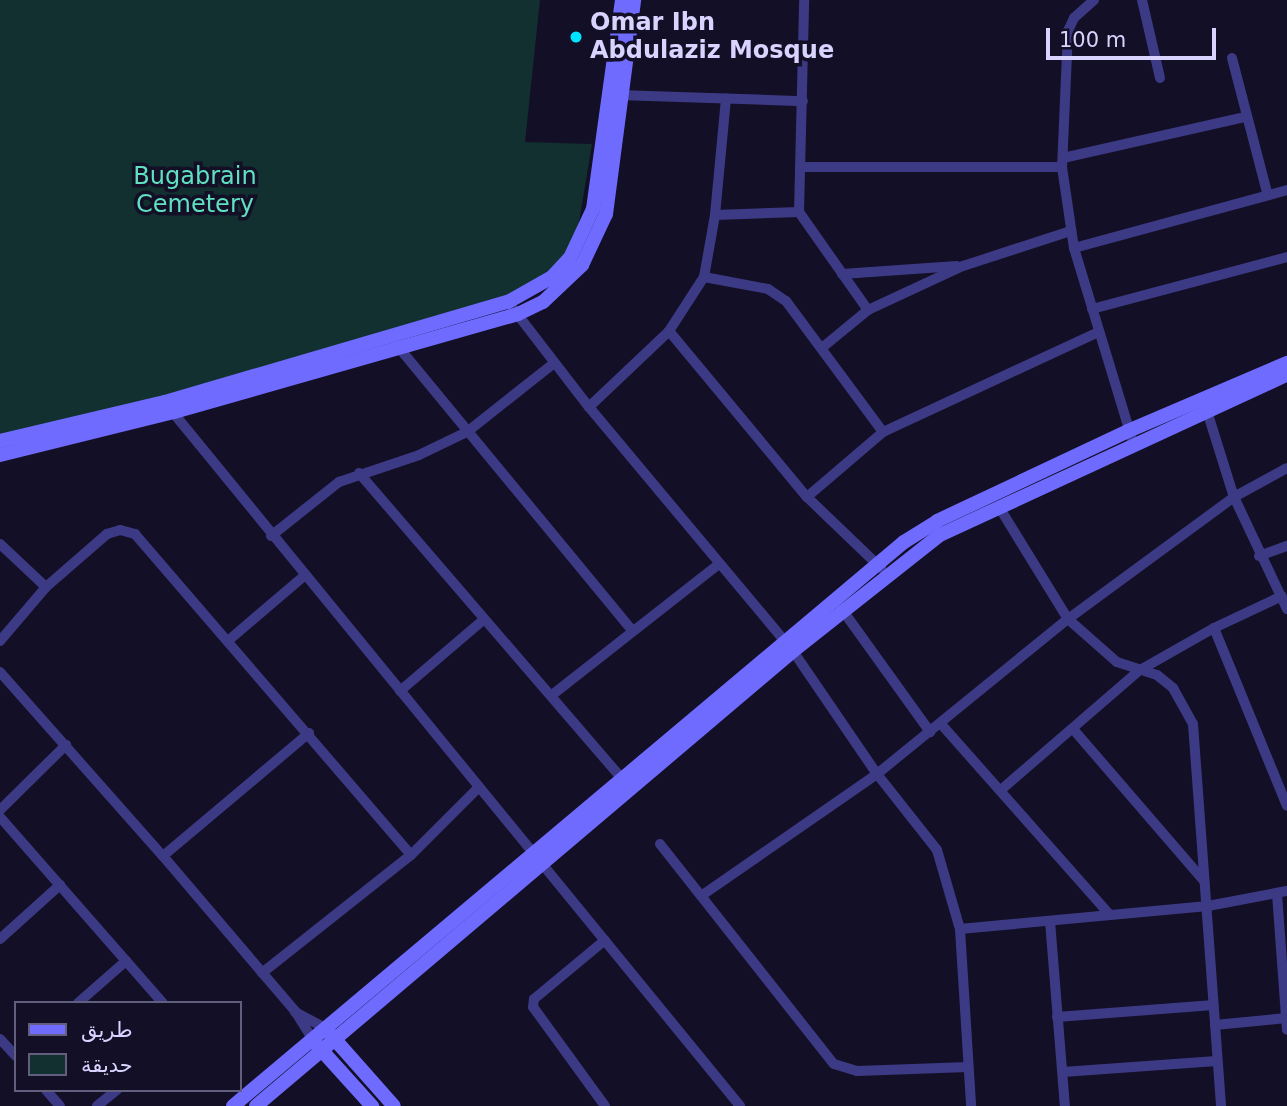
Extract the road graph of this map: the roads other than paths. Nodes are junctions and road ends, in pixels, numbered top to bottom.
1 (622, 0) edge
2 (634, 0) edge
3 (804, 0) edge
4 (1094, 0) edge
5 (1142, 0) edge
6 (1232, 58) dead end
7 (1160, 78) dead end
8 (615, 95) junction
9 (726, 99) junction
10 (803, 101) junction
11 (1245, 117) junction
12 (1063, 162) junction
13 (800, 167) junction
14 (1287, 190) edge
15 (1267, 192) junction
16 (799, 212) junction
17 (715, 215) junction
18 (1071, 231) junction
19 (1074, 248) junction
20 (1287, 257) edge
21 (963, 266) junction
22 (842, 274) junction
23 (704, 277) junction
24 (508, 302) junction
25 (1092, 309) junction
26 (868, 310) junction
27 (518, 314) junction
28 (669, 331) junction
29 (1098, 332) junction
30 (394, 342) junction
31 (823, 348) junction
32 (554, 363) junction
33 (1287, 363) edge
34 (1287, 375) edge
35 (169, 407) junction
36 (589, 407) junction
37 (1207, 411) junction
38 (1128, 431) junction
39 (467, 432) junction
40 (883, 432) junction
41 (0, 441) edge
42 (1135, 445) junction
43 (0, 455) edge
44 (1287, 468) edge
45 (359, 473) junction
46 (807, 497) junction
47 (1234, 497) junction
48 (999, 507) junction
49 (271, 536) junction
50 (0, 544) edge
51 (1287, 546) edge
52 (1259, 556) junction
53 (719, 564) junction
54 (881, 569) junction
55 (304, 576) junction
56 (46, 587) junction
57 (1282, 596) junction
58 (839, 605) junction
59 (1287, 609) edge
60 (1068, 619) junction
61 (483, 620) junction
62 (1214, 628) junction
63 (632, 630) junction
64 (229, 640) junction
65 (0, 641) edge
66 (790, 647) junction
67 (1140, 670) junction
68 (0, 672) edge
69 (400, 691) junction
70 (552, 695) junction
71 (941, 724) junction
72 (1073, 729) junction
73 (309, 733) junction
74 (930, 733) junction
75 (66, 745) junction
76 (877, 774) junction
77 (626, 783) junction
78 (477, 789) junction
79 (1002, 789) junction
80 (1287, 806) edge
81 (0, 810) edge
82 (0, 817) edge
83 (660, 844) dead end
84 (411, 855) junction
85 (163, 856) junction
86 (538, 856) junction
87 (1204, 881) junction
88 (60, 886) junction
89 (1282, 893) edge
90 (701, 896) junction
91 (1208, 906) junction
92 (1110, 915) junction
93 (1050, 921) junction
94 (960, 929) junction
95 (0, 939) edge
96 (605, 940) junction
97 (126, 961) junction
98 (262, 973) junction
99 (80, 1001) edge
100 (161, 1001) edge
101 (1214, 1005) junction
102 (295, 1011) junction
103 (1057, 1017) junction
104 (1286, 1018) edge
105 (1216, 1025) junction
106 (323, 1027) junction
107 (1287, 1030) edge
108 (311, 1037) junction
109 (0, 1039) edge
110 (334, 1039) junction
111 (321, 1050) junction
112 (14, 1054) edge
113 (1217, 1061) junction
114 (968, 1067) junction
115 (1063, 1072) junction
116 (48, 1092) edge
117 (114, 1092) edge
118 (248, 1093) edge
119 (60, 1106) edge
120 (97, 1106) edge
121 (233, 1106) edge
122 (372, 1106) edge
123 (394, 1106) edge
124 (605, 1106) edge
125 (740, 1106) edge
126 (971, 1106) edge
127 (1065, 1106) edge
128 (1222, 1106) edge

1 - 8 street
2 - 8 street
3 - 10 street
4 - 12 street
5 - 7 street
6 - 11 street
8 - 9 street
8 - 24 street
8 - 27 street
9 - 10 street
9 - 17 street
10 - 13 street
11 - 12 street
11 - 15 street
12 - 13 street
12 - 18 street
13 - 16 street
14 - 15 street
15 - 19 street
16 - 17 street
16 - 22 street
17 - 23 street
18 - 19 street
18 - 21 street
19 - 25 street
20 - 25 street
21 - 22 street
21 - 26 street
22 - 26 street
23 - 28 street
23 - 31 street
24 - 27 street
24 - 30 street
25 - 29 street
26 - 31 street
27 - 30 street
27 - 32 street
28 - 36 street
28 - 46 street
29 - 38 street
29 - 40 street
30 - 35 street
30 - 39 street
31 - 40 street
32 - 36 street
32 - 39 street
33 - 38 street
34 - 37 street
35 - 41 street
35 - 43 street
35 - 49 street
36 - 53 street
37 - 42 street
37 - 47 street
38 - 42 street
38 - 54 street
39 - 45 street
39 - 63 street
40 - 46 street
42 - 48 street
44 - 47 street
45 - 49 street
45 - 61 street
46 - 54 street
47 - 52 street
47 - 60 street
48 - 54 street
48 - 60 street
49 - 55 street
50 - 56 street
51 - 52 street
52 - 57 street
53 - 63 street
53 - 66 street
54 - 58 street
55 - 64 street
55 - 69 street
56 - 64 street
56 - 65 street
57 - 59 street
57 - 62 street
58 - 66 street
58 - 74 street
60 - 67 street
60 - 71 street
61 - 69 street
61 - 70 street
62 - 67 street
62 - 80 street
63 - 70 street
64 - 73 street
66 - 76 street
66 - 77 street
67 - 72 street
67 - 87 street
68 - 75 street
69 - 78 street
70 - 77 street
71 - 74 street
71 - 79 street
72 - 79 street
72 - 87 street
73 - 84 street
73 - 85 street
74 - 76 street
75 - 81 street
75 - 85 street
76 - 90 street
76 - 94 street
77 - 86 street
78 - 84 street
78 - 86 street
79 - 92 street
82 - 88 street
83 - 90 street
84 - 98 street
85 - 98 street
86 - 96 street
86 - 106 street
86 - 110 street
87 - 91 street
88 - 95 street
88 - 97 street
89 - 91 street
89 - 104 street
90 - 114 street
91 - 92 street
91 - 101 street
92 - 93 street
93 - 94 street
93 - 103 street
94 - 114 street
96 - 124 street
96 - 125 street
97 - 99 street
97 - 100 street
98 - 102 street
101 - 103 street
101 - 105 street
102 - 106 street
102 - 108 street
103 - 115 street
104 - 105 street
104 - 107 street
105 - 113 street
106 - 108 street
106 - 110 street
108 - 111 street
108 - 118 street
109 - 112 street
110 - 111 street
110 - 123 street
111 - 118 street
111 - 122 street
113 - 115 street
113 - 128 street
114 - 126 street
115 - 127 street
116 - 119 street
117 - 120 street
118 - 121 street

